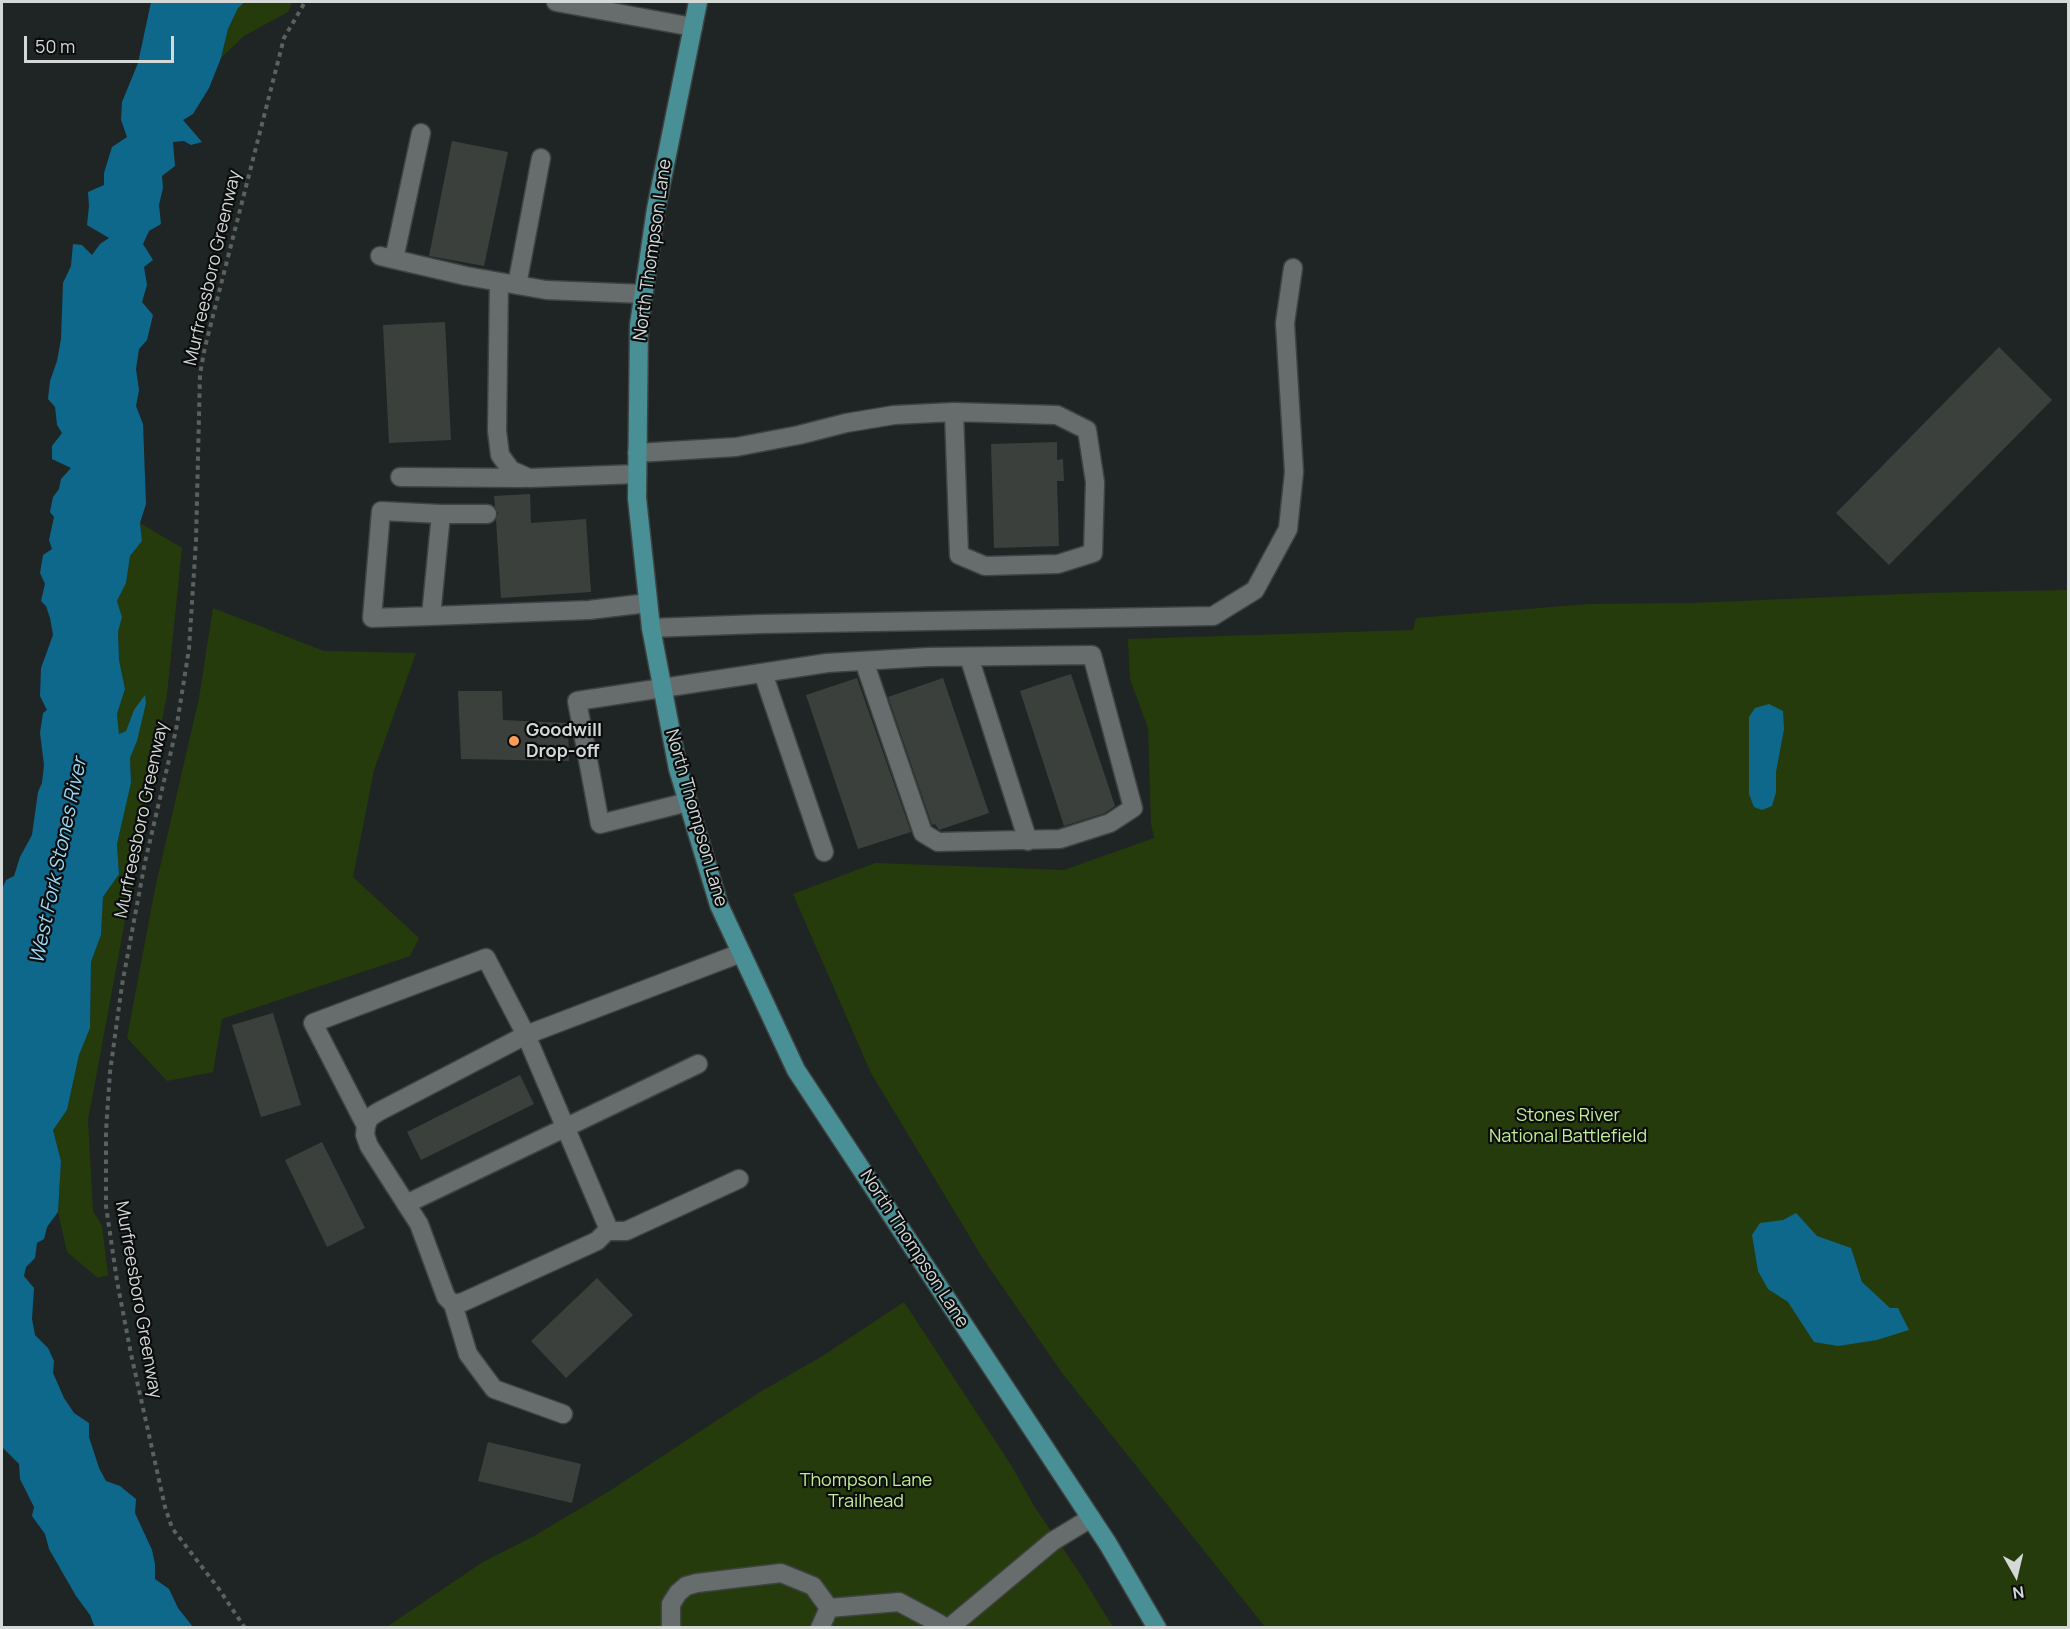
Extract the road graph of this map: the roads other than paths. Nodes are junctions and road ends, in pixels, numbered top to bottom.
1 (556, 2) edge
2 (698, 2) edge
3 (693, 27) junction
4 (421, 133) dead end
5 (541, 158) dead end
6 (1293, 268) dead end
7 (508, 283) junction
8 (644, 294) junction
9 (954, 412) junction
10 (637, 453) junction
11 (637, 474) junction
12 (400, 477) dead end
13 (529, 478) junction
14 (441, 514) junction
15 (487, 514) dead end
16 (648, 603) junction
17 (431, 616) junction
18 (651, 628) junction
19 (969, 657) junction
20 (864, 661) junction
21 (763, 673) junction
22 (663, 689) junction
23 (688, 802) junction
24 (1028, 840) junction
25 (824, 852) dead end
26 (741, 953) junction
27 (526, 1035) junction
28 (698, 1064) dead end
29 (366, 1126) junction
30 (566, 1126) junction
31 (739, 1179) dead end
32 (406, 1204) junction
33 (607, 1231) junction
34 (453, 1304) junction
35 (563, 1414) dead end
36 (1091, 1518) junction
37 (829, 1608) junction
38 (671, 1628) edge
39 (820, 1628) edge
40 (942, 1628) edge
41 (949, 1628) edge
42 (1157, 1628) edge

1 - 3 lane
2 - 3 main road, North Thompson Lane
3 - 8 main road, North Thompson Lane
4 - 7 lane
5 - 7 lane
6 - 18 lane
7 - 8 lane
7 - 13 lane
8 - 10 main road, North Thompson Lane
9 - 9 lane
9 - 10 lane
10 - 11 main road, North Thompson Lane
11 - 13 lane
11 - 16 main road, North Thompson Lane
12 - 13 lane
14 - 15 lane
14 - 17 lane
14 - 17 lane
16 - 17 lane
16 - 18 main road, North Thompson Lane
18 - 22 main road, North Thompson Lane
19 - 20 lane
19 - 24 lane
19 - 24 lane
20 - 21 lane
20 - 24 lane
21 - 22 lane
21 - 25 lane
22 - 23 main road, North Thompson Lane
22 - 23 lane
23 - 26 main road, North Thompson Lane
26 - 27 lane
26 - 36 main road, North Thompson Lane
27 - 29 lane
27 - 29 lane
27 - 30 lane
28 - 30 lane
29 - 32 lane
30 - 32 lane
30 - 33 lane
31 - 33 lane
32 - 34 lane
33 - 34 lane
34 - 35 lane
36 - 41 lane
36 - 42 main road, North Thompson Lane
37 - 38 lane
37 - 39 lane
37 - 40 lane

